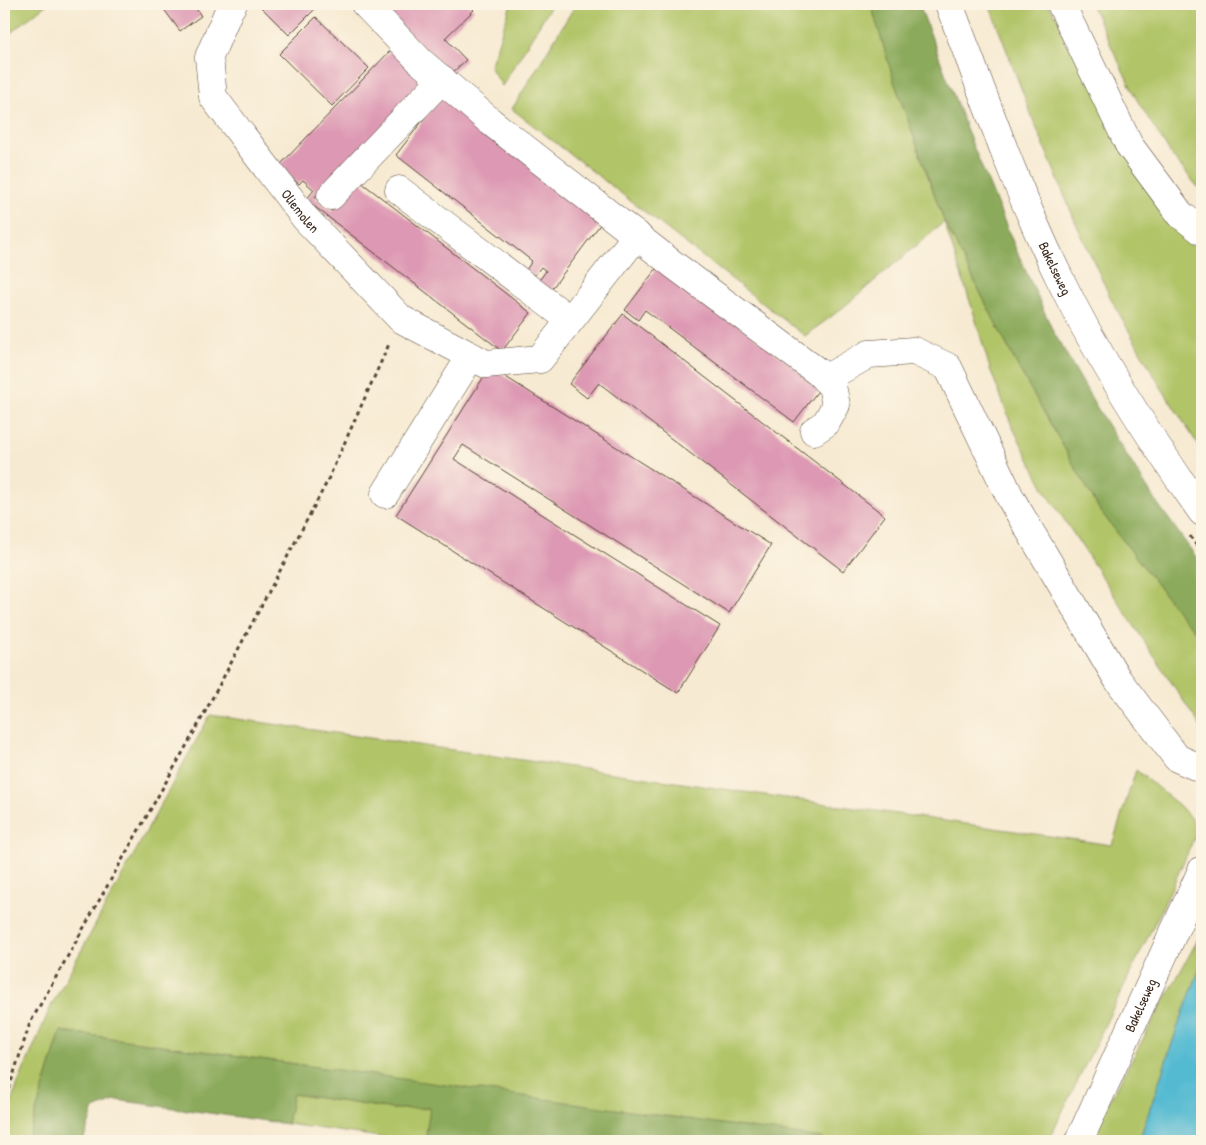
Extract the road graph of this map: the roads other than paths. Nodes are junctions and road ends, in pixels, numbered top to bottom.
1 (233, 4) edge
2 (365, 4) edge
3 (949, 4) edge
4 (1061, 4) edge
5 (442, 80) junction
6 (399, 190) dead end
7 (331, 196) dead end
8 (1202, 231) edge
9 (637, 235) junction
10 (570, 320) junction
11 (479, 360) junction
12 (825, 379) junction
13 (814, 431) dead end
14 (385, 494) dead end
15 (1202, 512) edge
16 (1202, 769) edge
17 (1202, 870) edge
18 (1079, 1141) edge

1 - 11 street, Oliemolen
2 - 5 street
3 - 15 street, Bakelseweg
4 - 8 street
5 - 7 street
5 - 9 street
6 - 10 street
9 - 10 street
9 - 12 street
10 - 11 street
11 - 14 street
12 - 13 street
12 - 16 street
17 - 18 street, Bakelseweg

